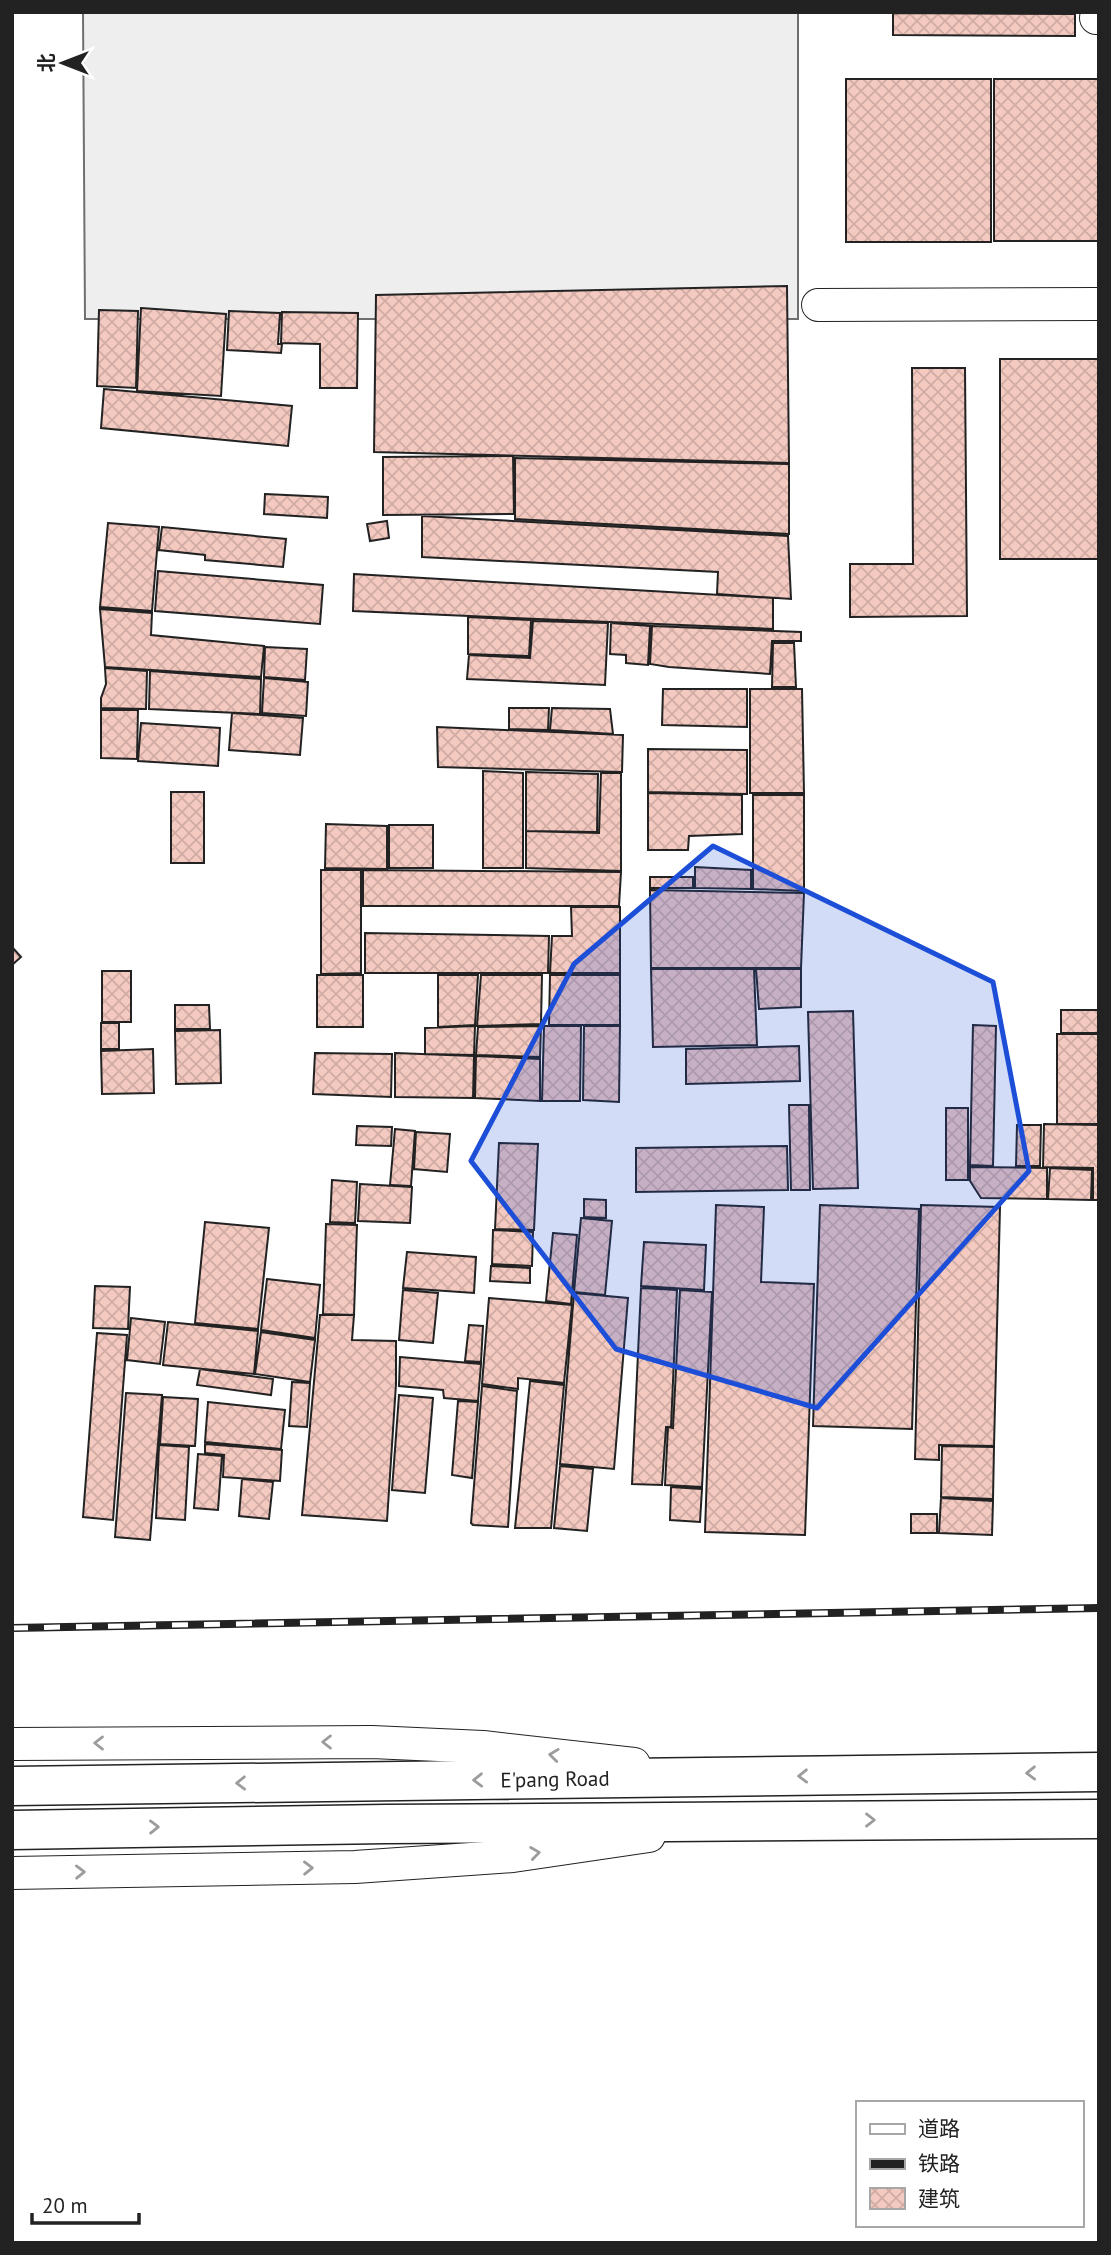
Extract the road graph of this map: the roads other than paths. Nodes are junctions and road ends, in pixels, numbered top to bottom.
1 (1099, 304) edge
2 (818, 305) dead end
3 (12, 1744) edge
4 (1099, 1772) edge
5 (743, 1777) junction
6 (12, 1786) edge
7 (1099, 1818) edge
8 (746, 1821) junction
9 (12, 1829) edge
10 (12, 1873) edge

1 - 2 street
5 -> 3 street
4 -> 5 main road, E'pang Road
5 -> 6 main road, E'pang Road
8 -> 7 main road, E'pang Road
9 -> 8 main road, E'pang Road
10 -> 8 street

